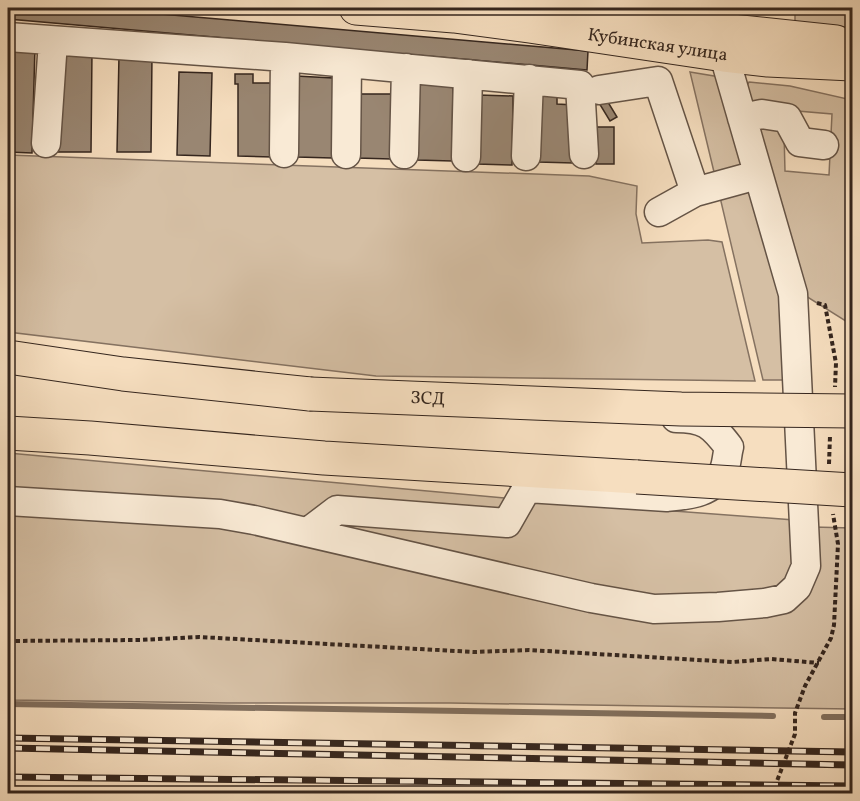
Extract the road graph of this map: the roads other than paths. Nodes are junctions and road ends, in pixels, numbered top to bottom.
1 (356, 8) edge
2 (569, 8) edge
3 (722, 31) edge
4 (8, 37) edge
5 (53, 41) junction
6 (852, 43) edge
7 (285, 57) junction
8 (347, 63) junction
9 (852, 64) edge
10 (406, 68) junction
11 (468, 74) junction
12 (529, 79) junction
13 (599, 90) dead end
14 (742, 118) junction
15 (46, 143) dead end
16 (824, 145) dead end
17 (284, 153) dead end
18 (346, 154) dead end
19 (404, 154) dead end
20 (584, 154) dead end
21 (526, 156) dead end
22 (466, 157) dead end
23 (757, 175) junction
24 (695, 192) junction
25 (659, 212) dead end
26 (8, 357) edge
27 (852, 411) edge
28 (578, 415) dead end
29 (13, 435) edge
30 (852, 490) edge
31 (8, 501) edge
32 (308, 532) junction

1 - 3 main road, Кубинская улица
2 - 3 main road, Кубинская улица
3 - 6 main road, Кубинская улица
3 - 9 main road, Кубинская улица
3 - 14 lane
4 - 5 lane
5 - 7 lane
5 - 15 lane
7 - 8 lane
7 - 17 lane
8 - 10 lane
8 - 18 lane
10 - 11 lane
10 - 19 lane
11 - 12 lane
11 - 22 lane
12 - 20 lane
12 - 21 lane
13 - 24 lane
14 - 16 lane
14 - 23 lane
23 - 24 lane
23 - 32 lane
24 - 25 lane
26 - 27 main road, ЗСД, bridge
28 - 32 lane
29 - 30 main road, bridge
31 - 32 lane

